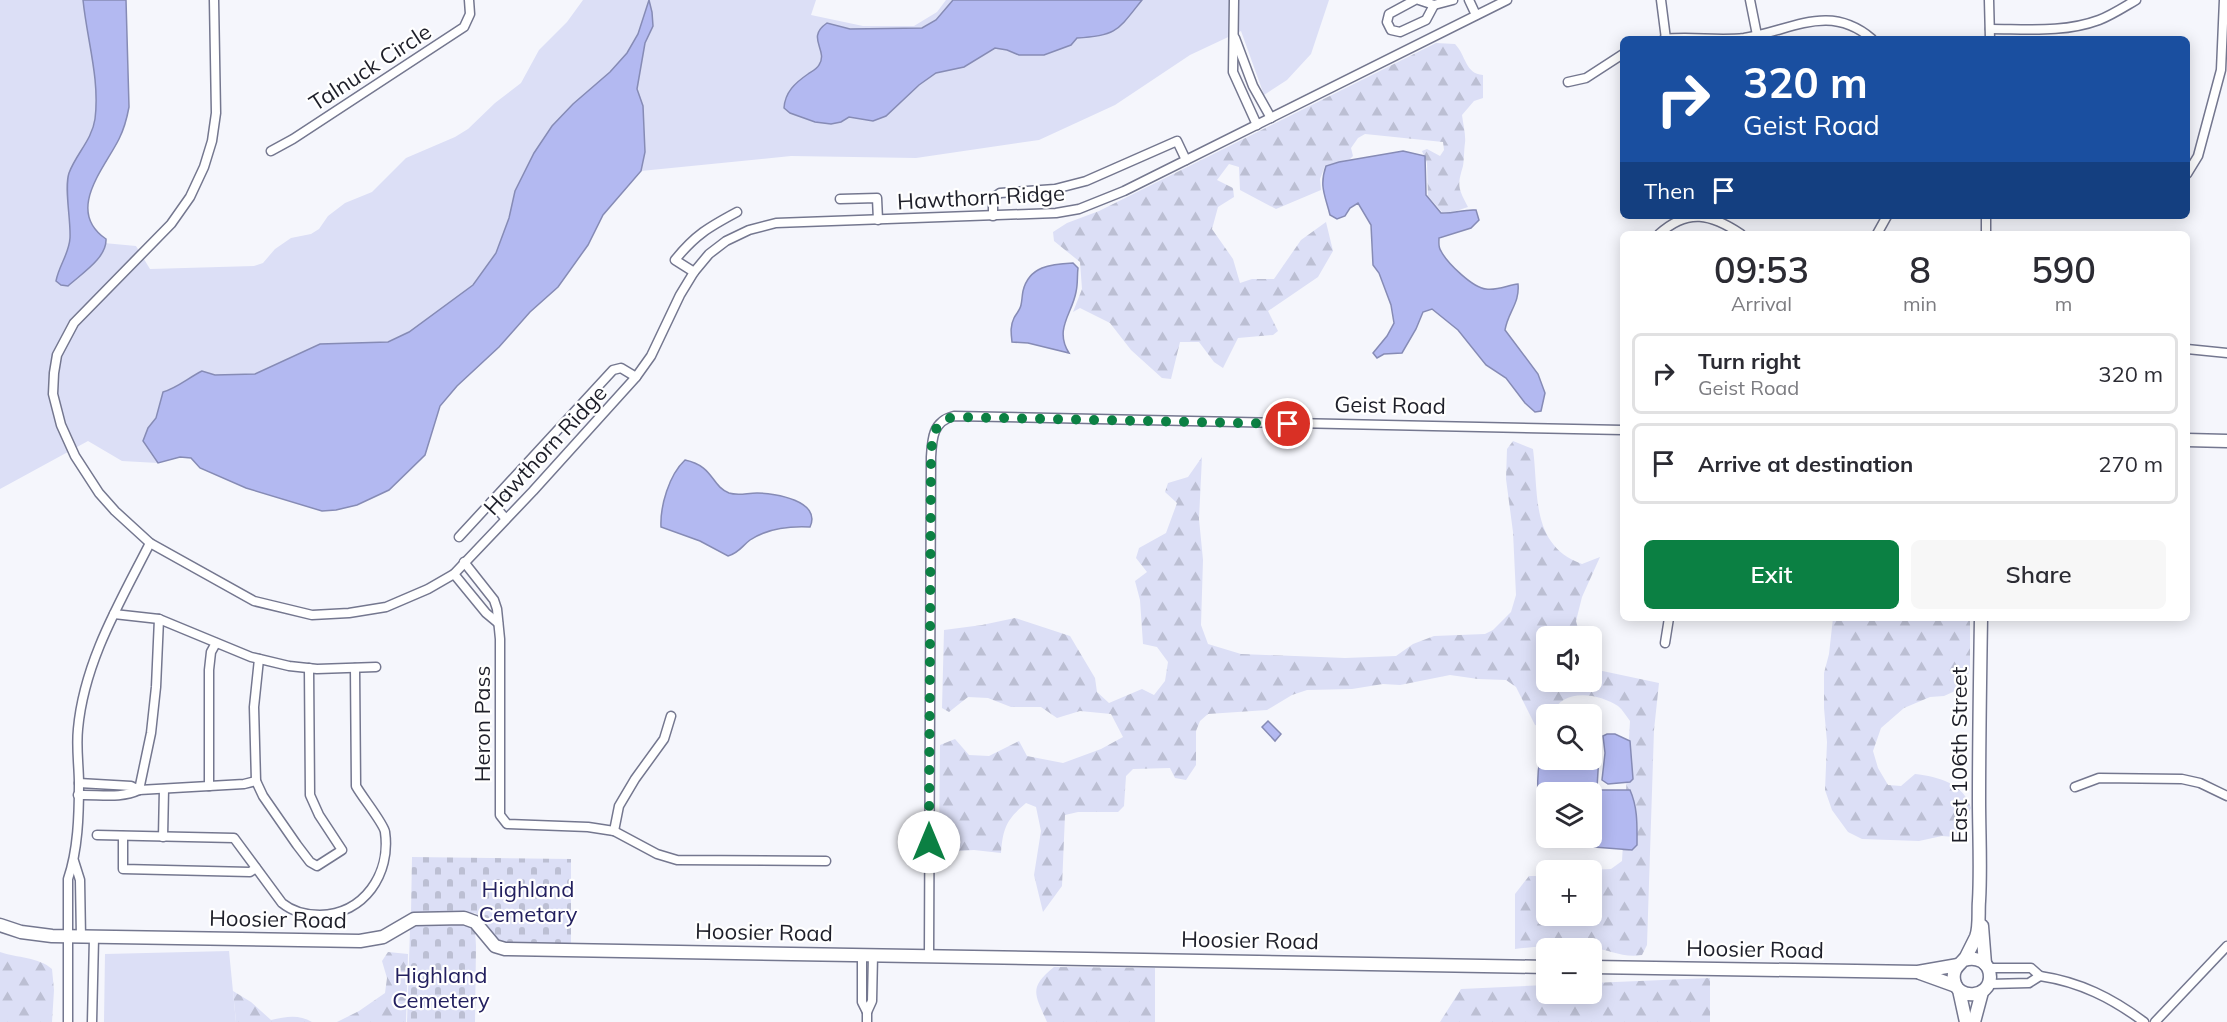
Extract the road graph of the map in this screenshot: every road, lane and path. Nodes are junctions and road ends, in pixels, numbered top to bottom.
1 (214, 0) edge
2 (469, 0) edge
3 (1234, 0) edge
4 (1417, 0) edge
5 (1454, 0) edge
6 (1469, 0) edge
7 (1507, 0) edge
8 (1660, 0) edge
9 (1750, 0) edge
10 (1989, 0) edge
11 (2136, 0) edge
12 (2224, 0) edge
13 (1495, 3) edge
14 (1434, 4) junction
15 (1476, 15) junction
16 (1990, 28) junction
17 (1234, 35) junction
18 (1757, 35) junction
19 (1665, 36) edge
20 (1750, 36) edge
21 (1868, 36) edge
22 (1990, 36) edge
23 (1620, 56) edge
24 (1568, 82) dead end
25 (1271, 118) junction
26 (1257, 125) junction
27 (271, 151) dead end
28 (1185, 160) junction
29 (2190, 169) edge
30 (840, 199) dead end
31 (737, 212) dead end
32 (993, 216) junction
33 (1679, 219) edge
34 (1704, 219) edge
35 (878, 220) junction
36 (1663, 231) edge
37 (1736, 231) edge
38 (694, 272) junction
39 (2190, 350) edge
40 (2227, 353) edge
41 (636, 377) junction
42 (1620, 430) edge
43 (2190, 440) edge
44 (2227, 441) edge
45 (491, 502) junction
46 (506, 519) junction
47 (459, 537) dead end
48 (150, 543) junction
49 (464, 562) junction
50 (454, 574) junction
51 (114, 614) junction
52 (159, 619) junction
53 (1669, 621) edge
54 (1981, 621) edge
55 (498, 622) junction
56 (216, 643) junction
57 (1665, 643) dead end
58 (259, 659) junction
59 (376, 667) dead end
60 (309, 668) junction
61 (355, 668) junction
62 (671, 716) dead end
63 (256, 781) junction
64 (79, 783) junction
65 (209, 786) junction
66 (2075, 787) dead end
67 (164, 789) junction
68 (140, 790) junction
69 (78, 795) junction
70 (2227, 796) edge
71 (614, 831) junction
72 (97, 835) dead end
73 (123, 836) junction
74 (163, 837) junction
75 (74, 861) junction
76 (826, 861) dead end
77 (256, 868) junction
78 (1980, 892) junction
79 (0, 925) edge
80 (67, 937) junction
81 (81, 938) junction
82 (94, 938) junction
83 (2227, 946) edge
84 (868, 955) junction
85 (929, 956) junction
86 (1961, 962) junction
87 (1986, 966) junction
88 (1536, 967) edge
89 (1602, 967) edge
90 (1918, 972) junction
91 (2040, 976) junction
92 (1957, 988) junction
93 (1985, 988) junction
94 (68, 1022) edge
95 (92, 1022) edge
96 (867, 1022) edge
97 (1966, 1022) edge
98 (1974, 1022) edge
99 (2144, 1022) edge
100 (2155, 1022) edge

1 - 48 street, Hawthorn Ridge
2 - 27 street, Talnuck Circle
3 - 17 street
4 - 14 street
4 - 14 street
5 - 14 street
6 - 15 street
7 - 13 street, Hawthorn Ridge
8 - 19 street
9 - 18 street
10 - 16 street
11 - 16 street
12 - 29 street
13 - 15 street, Hawthorn Ridge
15 - 25 street, Hawthorn Ridge
16 - 22 street
17 - 25 street
17 - 26 street
18 - 20 street
18 - 21 street
23 - 24 street
25 - 26 street, Hawthorn Ridge
26 - 28 street, Hawthorn Ridge
28 - 32 street, Hawthorn Ridge
28 - 32 street
30 - 35 street
31 - 38 street
32 - 35 street, Hawthorn Ridge
33 - 36 street
34 - 37 street
35 - 38 street, Hawthorn Ridge
38 - 41 street, Hawthorn Ridge
39 - 40 street
41 - 45 street
41 - 46 street, Hawthorn Ridge
42 - 85 street, Geist Road
43 - 44 street
45 - 46 street
45 - 47 street
46 - 49 street, Hawthorn Ridge
48 - 50 street, Hawthorn Ridge
48 - 51 street
49 - 50 street, Hawthorn Ridge
49 - 55 street, Heron Pass
50 - 55 street
51 - 52 street
51 - 64 street
52 - 56 street
52 - 68 street
53 - 57 street
54 - 78 street, East 106th Street
55 - 71 street, Heron Pass
56 - 58 street
56 - 65 street
58 - 60 street
58 - 63 street
59 - 61 street
60 - 61 street
60 - 63 street
61 - 77 street
62 - 71 street
63 - 65 street
64 - 68 street
64 - 69 street
65 - 67 street
66 - 70 street
67 - 68 street
67 - 74 street
68 - 69 street
69 - 75 street
71 - 76 street
72 - 73 street
73 - 74 street
73 - 77 street
74 - 77 street
75 - 80 street
75 - 81 street
78 - 86 street, East 106th Street
78 - 87 street, East 106th Street
79 - 80 street, Hoosier Road
80 - 81 street, Hoosier Road
80 - 94 street
81 - 82 street, Hoosier Road
82 - 84 street, Hoosier Road
82 - 95 street
83 - 100 street
84 - 85 street, Hoosier Road
84 - 96 street
85 - 88 street, Hoosier Road
86 - 87 street
86 - 90 street, Hoosier Road
86 - 92 street
87 - 91 street
87 - 93 street
89 - 90 street, Hoosier Road
90 - 92 street, Hoosier Road
91 - 93 street
91 - 99 street
92 - 93 street
92 - 97 street
93 - 98 street

